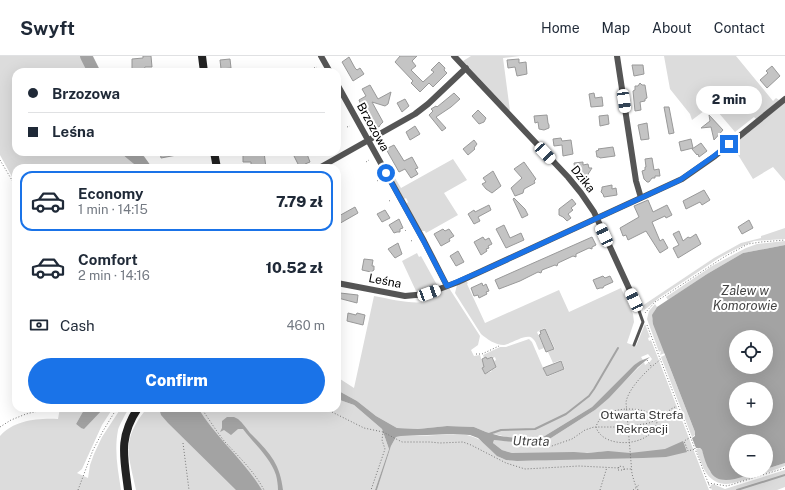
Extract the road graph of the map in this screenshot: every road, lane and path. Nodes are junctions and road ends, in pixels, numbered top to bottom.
1 (202, 56) edge
2 (321, 56) edge
3 (454, 56) edge
4 (617, 56) edge
5 (317, 67) dead end
6 (204, 68) edge
7 (314, 68) dead end
8 (328, 68) edge
9 (466, 68) junction
10 (341, 91) edge
11 (785, 98) edge
12 (350, 126) dead end
13 (346, 127) dead end
14 (368, 141) junction
15 (341, 156) edge
16 (341, 156) edge
17 (0, 160) edge
18 (369, 160) dead end
19 (366, 162) dead end
20 (326, 164) edge
21 (380, 179) dead end
22 (12, 180) edge
23 (377, 181) dead end
24 (640, 198) junction
25 (391, 200) dead end
26 (389, 201) dead end
27 (596, 218) junction
28 (407, 229) dead end
29 (405, 231) dead end
30 (413, 240) dead end
31 (785, 240) edge
32 (411, 241) dead end
33 (341, 284) edge
34 (447, 286) junction
35 (638, 308) joint
36 (643, 315) dead end
37 (646, 323) dead end
38 (634, 345) dead end
39 (499, 346) dead end
40 (476, 354) dead end
41 (647, 360) dead end
42 (660, 360) junction
43 (651, 366) junction
44 (678, 405) junction
45 (626, 409) junction
46 (34, 412) edge
47 (115, 412) edge
48 (136, 412) edge
49 (204, 412) edge
50 (332, 412) edge
51 (656, 420) junction
52 (0, 427) edge
53 (596, 427) junction
54 (628, 427) junction
55 (382, 432) junction
56 (691, 437) junction
57 (183, 443) dead end
58 (629, 443) junction
59 (549, 447) dead end
60 (695, 449) junction
61 (607, 466) junction
62 (785, 468) edge
63 (632, 469) junction
64 (708, 483) junction
65 (639, 485) dead end
66 (636, 487) junction
67 (78, 490) edge
68 (128, 490) edge
69 (189, 490) edge
70 (264, 490) edge
71 (371, 490) edge
72 (600, 490) edge
73 (633, 490) edge
74 (638, 490) edge
75 (711, 490) edge

1 - 6 street
2 - 8 street
3 - 9 street, Dzika
4 - 24 street
5 - 7 path
9 - 14 street
9 - 27 street, Dzika
10 - 14 street, Brzozowa
11 - 24 street, Leśna
12 - 13 path
14 - 16 street
14 - 34 street, Brzozowa
15 - 20 street
17 - 22 path
18 - 19 path
21 - 23 path
24 - 27 street, Leśna
25 - 26 path
27 - 34 street, Leśna
27 - 35 street, Dzika
28 - 29 path
30 - 32 path
31 - 36 path
33 - 34 street, Leśna
35 - 38 lane, Dzika
37 - 42 path
39 - 40 path
41 - 43 path
42 - 43 path
42 - 44 path
43 - 45 path
44 - 51 path
44 - 56 path
45 - 51 path
45 - 53 path
45 - 54 path
46 - 52 path
47 - 67 path
48 - 68 street
49 - 70 path
50 - 55 path
51 - 54 path
51 - 58 path
53 - 54 path
53 - 58 path
53 - 59 path
54 - 58 path
55 - 61 path
55 - 71 path
56 - 60 path
56 - 60 path
57 - 69 path
58 - 63 path
60 - 64 path
61 - 63 path
61 - 72 path
62 - 64 path
63 - 66 path
64 - 75 path
65 - 66 path
66 - 73 path
66 - 74 path

